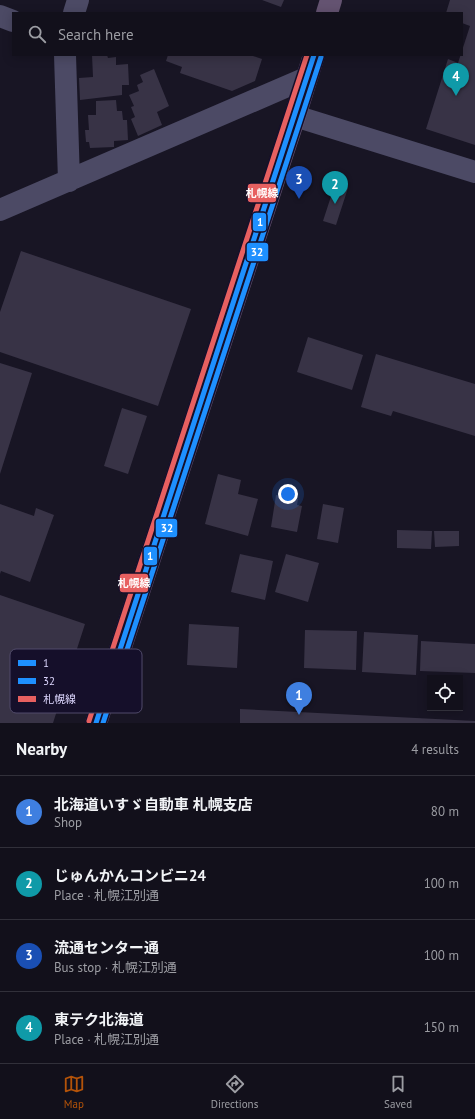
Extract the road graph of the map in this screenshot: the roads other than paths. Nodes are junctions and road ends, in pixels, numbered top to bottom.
1 (78, 0) edge
2 (331, 0) edge
3 (74, 12) edge
4 (327, 12) edge
5 (0, 16) edge
6 (12, 21) edge
7 (65, 56) edge
8 (314, 56) edge
9 (306, 78) junction
10 (295, 116) junction
11 (475, 172) edge
12 (69, 181) junction
13 (0, 210) edge
14 (120, 649) edge
15 (99, 713) edge
16 (96, 723) edge

1 - 3 street
2 - 4 highway
5 - 6 street
7 - 12 street
8 - 9 highway
9 - 10 highway
9 - 12 street
10 - 11 street
10 - 14 highway
12 - 13 street
15 - 16 highway

